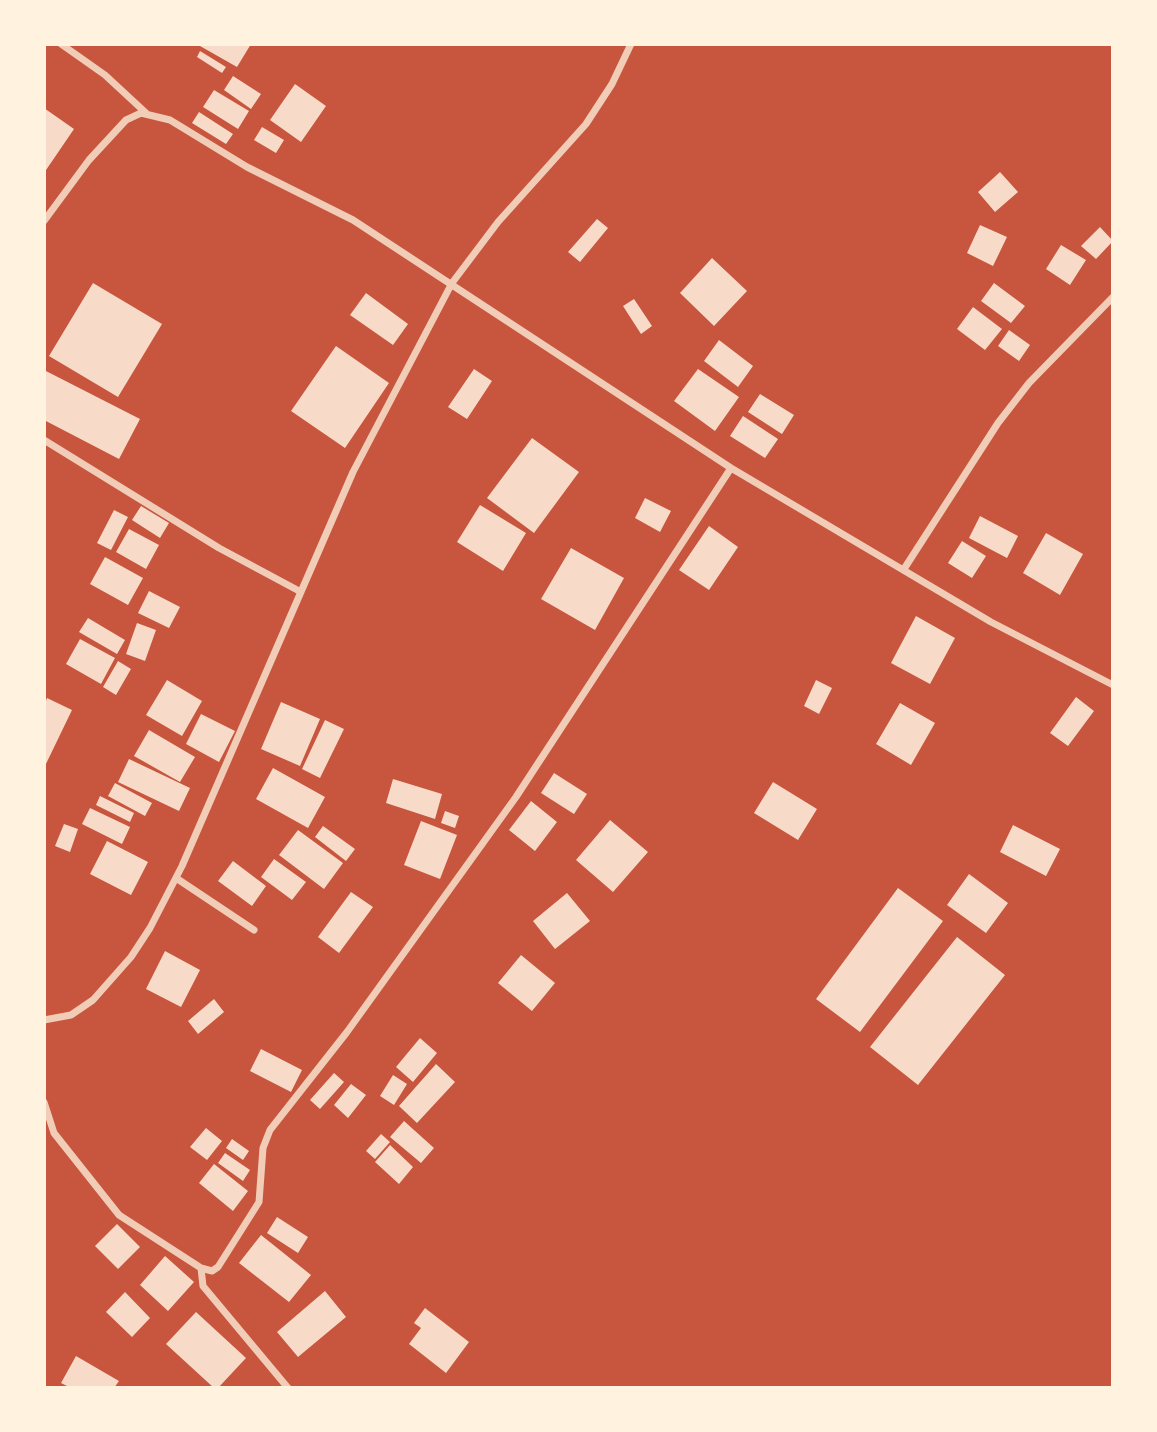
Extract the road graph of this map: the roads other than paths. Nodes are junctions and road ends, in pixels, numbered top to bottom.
1 (61, 44) edge
2 (631, 44) edge
3 (146, 113) junction
4 (44, 220) edge
5 (452, 284) junction
6 (1113, 297) edge
7 (44, 440) edge
8 (731, 468) junction
9 (904, 569) junction
10 (301, 592) junction
11 (1113, 685) edge
12 (177, 878) junction
13 (254, 930) dead end
14 (44, 1020) edge
15 (44, 1102) edge
16 (201, 1268) junction
17 (288, 1388) edge

1 - 3 street
2 - 5 street
3 - 4 street
3 - 5 street
5 - 8 street
5 - 10 street
6 - 9 street
7 - 10 street
8 - 9 street
8 - 16 street
9 - 11 street
10 - 12 street
12 - 13 street
12 - 14 street
15 - 16 street
16 - 17 street

